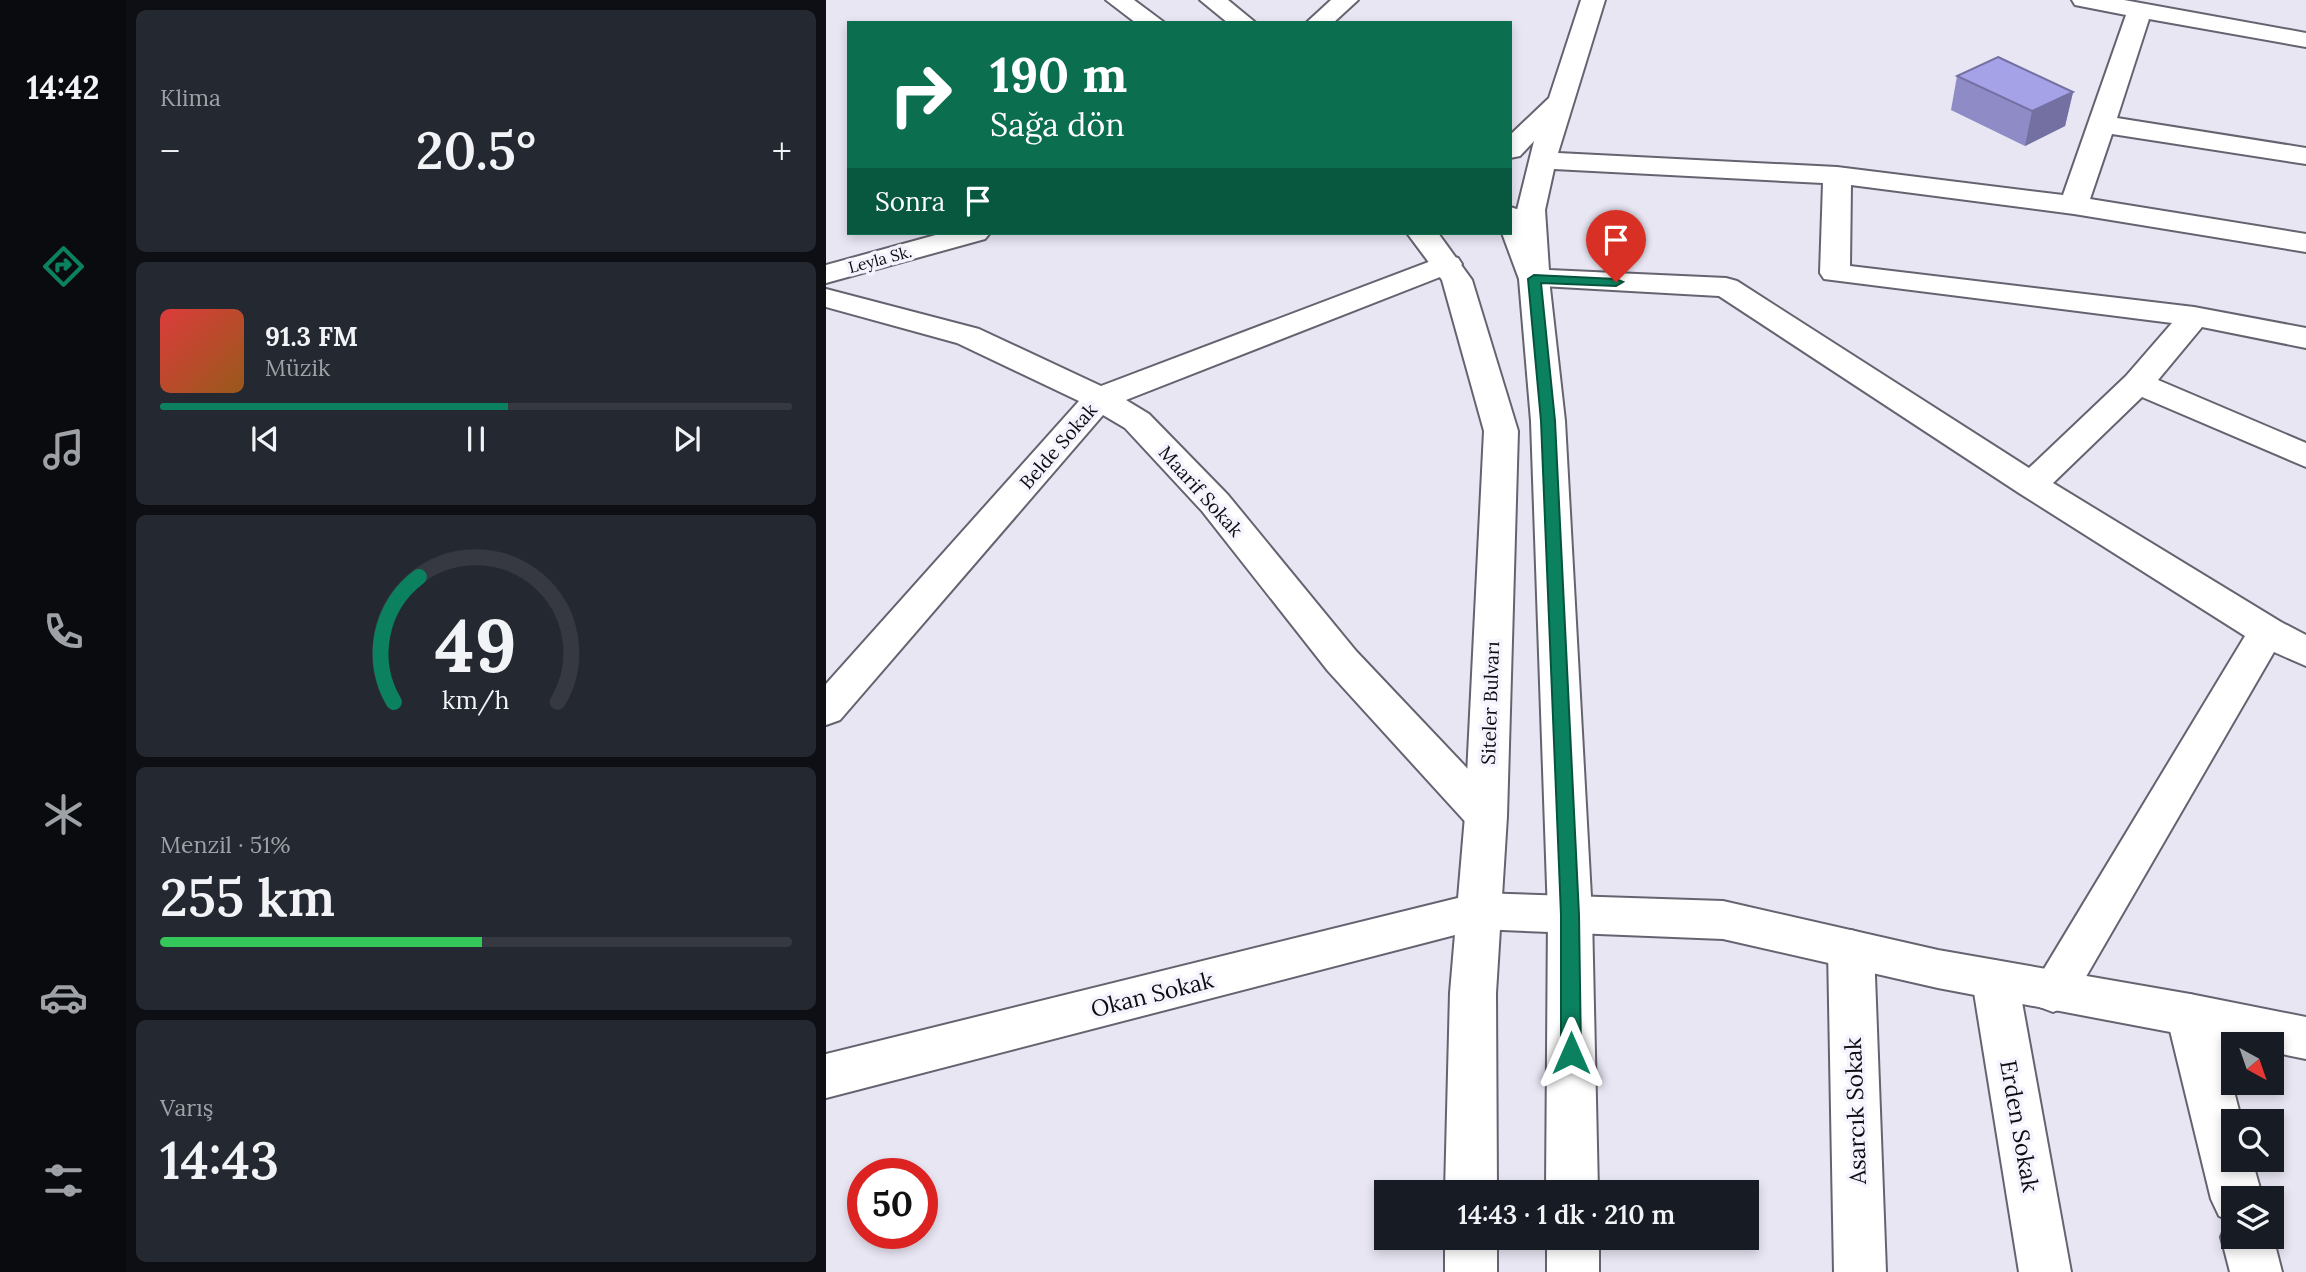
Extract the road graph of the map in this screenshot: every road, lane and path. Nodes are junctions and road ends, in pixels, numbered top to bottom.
1 (1118, 0) edge
2 (1212, 0) edge
3 (1346, 0) edge
4 (1593, 0) edge
5 (2084, 0) edge
6 (2140, 10) junction
7 (2201, 10) edge
8 (1150, 21) edge
9 (1241, 21) edge
10 (1320, 21) edge
11 (2306, 40) edge
12 (1561, 100) junction
13 (2101, 124) junction
14 (1512, 148) edge
15 (2306, 156) edge
16 (1542, 160) junction
17 (1837, 175) junction
18 (2074, 205) junction
19 (1512, 221) edge
20 (968, 235) edge
21 (1424, 235) edge
22 (2306, 243) edge
23 (1447, 264) junction
24 (826, 274) edge
25 (1534, 279) junction
26 (826, 298) edge
27 (2194, 316) junction
28 (2306, 338) edge
29 (2138, 383) junction
30 (1100, 398) junction
31 (2306, 456) edge
32 (2031, 485) junction
33 (2267, 632) junction
34 (2306, 652) edge
35 (826, 710) edge
36 (1486, 816) junction
37 (1478, 911) junction
38 (1570, 915) junction
39 (1851, 949) junction
40 (1996, 980) junction
41 (2053, 992) junction
42 (2190, 1014) junction
43 (2306, 1038) edge
44 (826, 1076) edge
45 (1472, 1180) edge
46 (1573, 1180) edge
47 (2234, 1186) edge
48 (2250, 1249) edge
49 (1471, 1250) edge
50 (1573, 1250) edge
51 (1471, 1272) edge
52 (1573, 1272) edge
53 (1860, 1272) edge
54 (2045, 1272) edge
55 (2256, 1272) edge

1 - 8 street
2 - 9 street
3 - 10 street
4 - 12 street
5 - 6 street
6 - 7 street
6 - 13 street
7 - 11 street
12 - 14 street
12 - 16 street
13 - 15 street
13 - 18 street
16 - 17 street
16 - 25 street
17 - 18 street
17 - 27 street
18 - 22 street
19 - 25 street
20 - 24 street, Leyla Sk.
21 - 23 street, Siteler Bulvarı
23 - 30 street, Belde Sokak
23 - 36 street, Siteler Bulvarı
25 - 32 street
25 - 38 street
26 - 30 street, Maarif Sokak
27 - 28 street
27 - 29 street
29 - 31 street
29 - 32 street
30 - 35 street, Belde Sokak
30 - 36 street, Maarif Sokak
32 - 33 street
33 - 34 street
33 - 41 street
36 - 37 street, Siteler Bulvarı
37 - 38 street, Okan Sokak
37 - 44 street, Okan Sokak
37 - 45 street, Siteler Bulvarı
38 - 39 street, Okan Sokak
38 - 46 street
39 - 40 street, Okan Sokak
39 - 53 street, Asarcık Sokak
40 - 41 street, Okan Sokak
40 - 54 street, Erden Sokak
41 - 42 street, Okan Sokak
42 - 43 street, Okan Sokak
42 - 47 street
48 - 55 street
49 - 51 street
50 - 52 street

